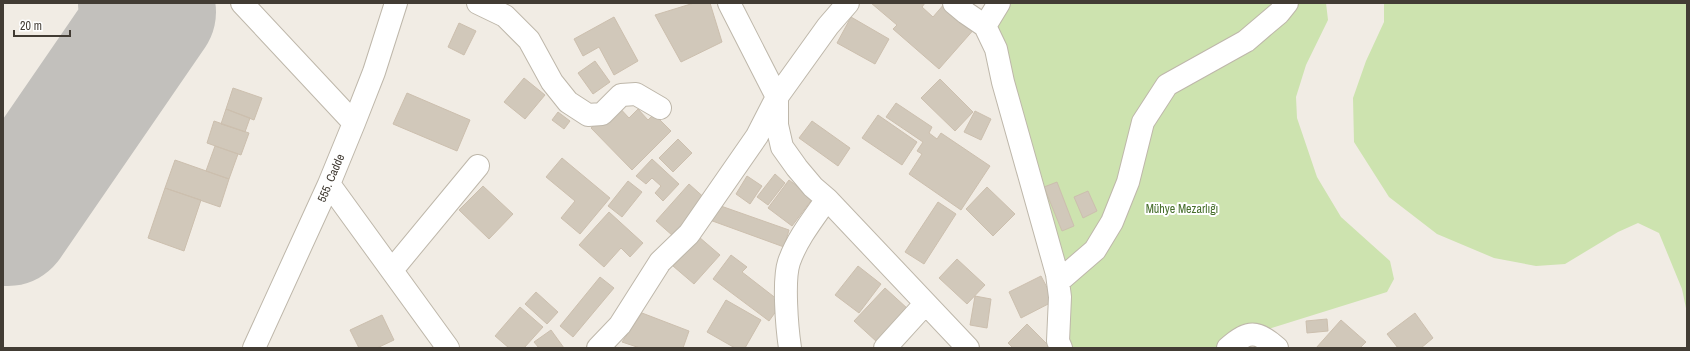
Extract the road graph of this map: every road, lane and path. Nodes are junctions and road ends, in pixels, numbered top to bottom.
1 (242, 3) edge
2 (396, 3) edge
3 (478, 3) edge
4 (729, 3) edge
5 (848, 3) edge
6 (954, 3) edge
7 (999, 3) edge
8 (1287, 3) edge
9 (985, 26) junction
10 (777, 97) junction
11 (660, 108) dead end
12 (354, 123) junction
13 (478, 166) dead end
14 (329, 184) junction
15 (827, 199) junction
16 (392, 270) junction
17 (1058, 282) junction
18 (925, 304) junction
19 (260, 343) edge
20 (448, 348) edge
21 (598, 348) edge
22 (790, 348) edge
23 (886, 348) edge
24 (968, 348) edge
25 (1061, 348) edge
26 (1228, 348) edge
27 (1277, 348) edge

1 - 12 street
2 - 12 street, 555. Cadde
3 - 11 street
4 - 10 street
5 - 10 street
6 - 9 street
7 - 9 street
8 - 17 street
9 - 17 street
10 - 15 street
10 - 21 street
12 - 14 street, 555. Cadde
13 - 16 street
14 - 16 street
14 - 19 street, 555. Cadde
15 - 18 street
15 - 22 street
16 - 20 street
17 - 25 street
18 - 23 street
18 - 24 street
26 - 27 street

